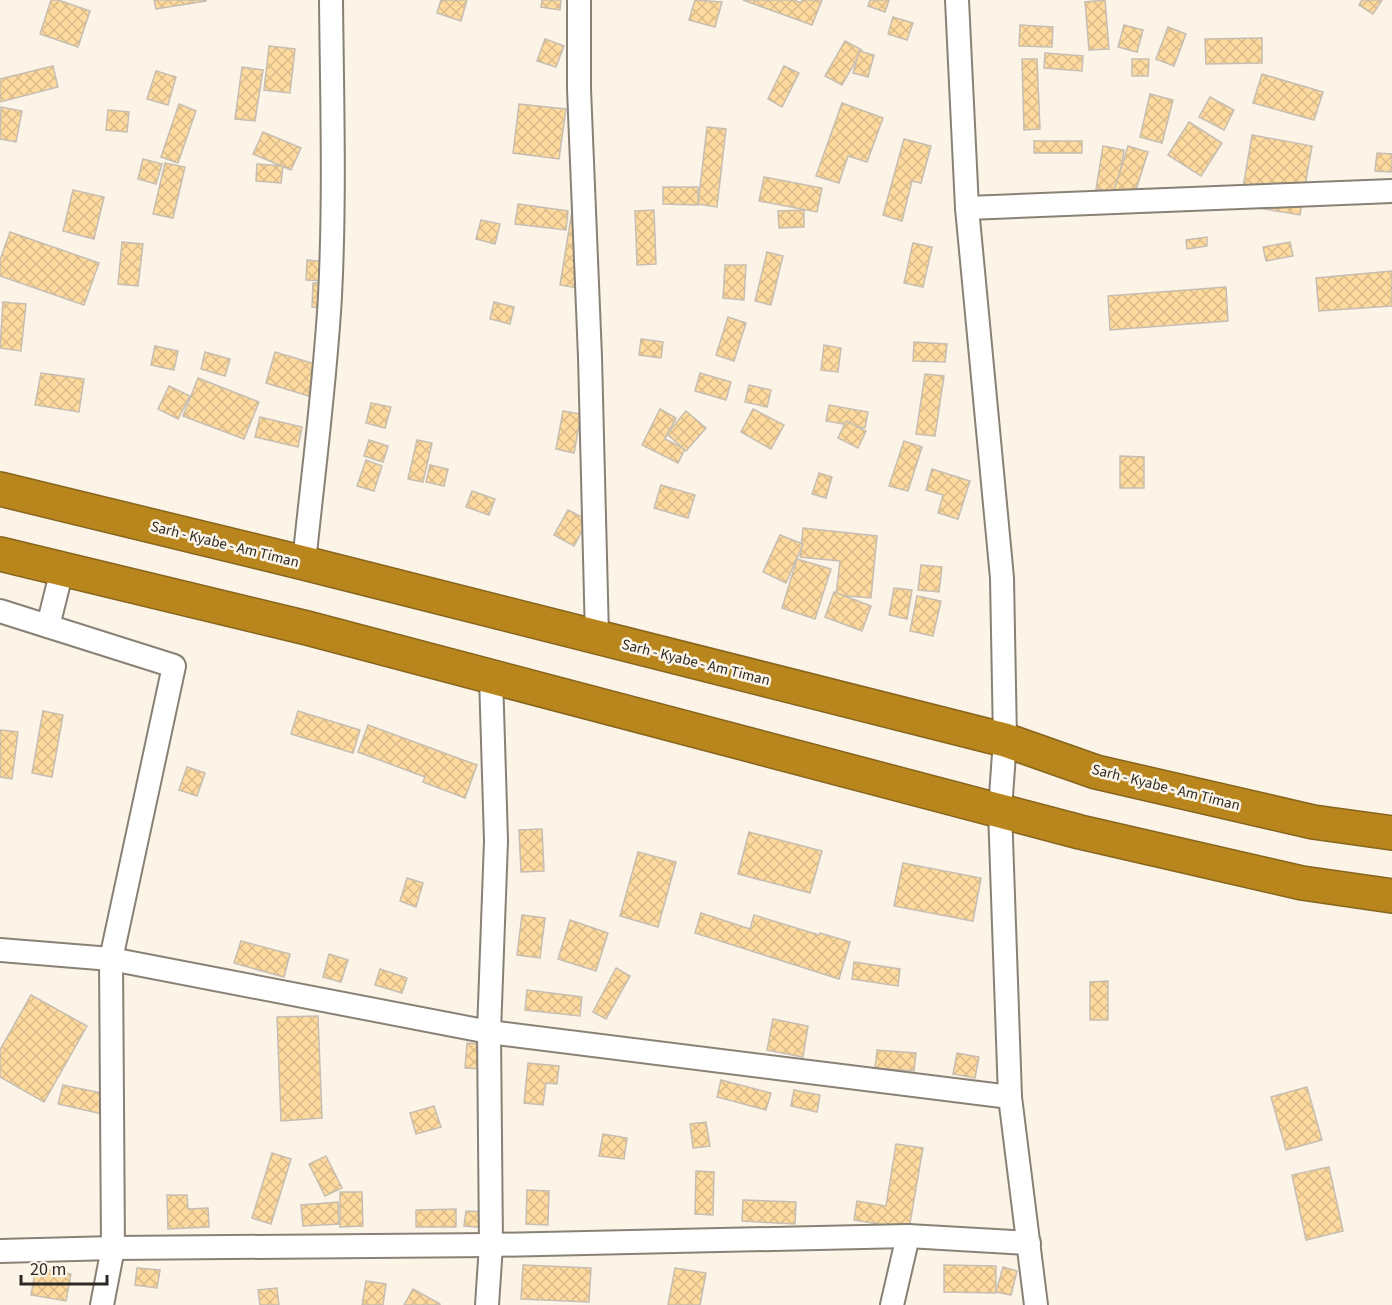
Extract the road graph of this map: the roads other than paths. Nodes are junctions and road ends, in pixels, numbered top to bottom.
1 (331, 0) edge
2 (579, 0) edge
3 (957, 0) edge
4 (1392, 191) edge
5 (967, 208) junction
6 (0, 489) edge
7 (0, 554) edge
8 (304, 563) junction
9 (62, 570) junction
10 (0, 610) edge
11 (48, 626) junction
12 (597, 637) junction
13 (491, 676) junction
14 (1005, 740) junction
15 (1000, 810) junction
16 (1392, 834) edge
17 (1392, 896) edge
18 (0, 950) edge
19 (111, 959) junction
20 (489, 1032) junction
21 (1010, 1097) junction
22 (908, 1236) junction
23 (1029, 1243) junction
24 (491, 1245) junction
25 (113, 1248) junction
26 (0, 1251) edge
27 (102, 1305) edge
28 (488, 1305) edge
29 (892, 1305) edge
30 (1036, 1305) edge

1 - 8 street
2 - 12 street
3 - 5 street
4 - 5 street
5 - 14 street
6 - 8 highway, Sarh - Kyabe - Am Timan
7 - 9 highway
8 - 12 highway, Sarh - Kyabe - Am Timan
9 - 11 street
9 - 13 highway
10 - 11 street
11 - 19 street
12 - 14 highway, Sarh - Kyabe - Am Timan
13 - 15 highway
13 - 20 street
14 - 15 street
14 - 16 highway, Sarh - Kyabe - Am Timan
15 - 17 highway
15 - 21 street
18 - 19 street
19 - 20 street
19 - 25 street
20 - 21 street
20 - 24 street
21 - 23 street
22 - 23 street
22 - 24 street
22 - 29 street
23 - 30 street
24 - 25 street
24 - 28 street
25 - 26 street
25 - 27 street

